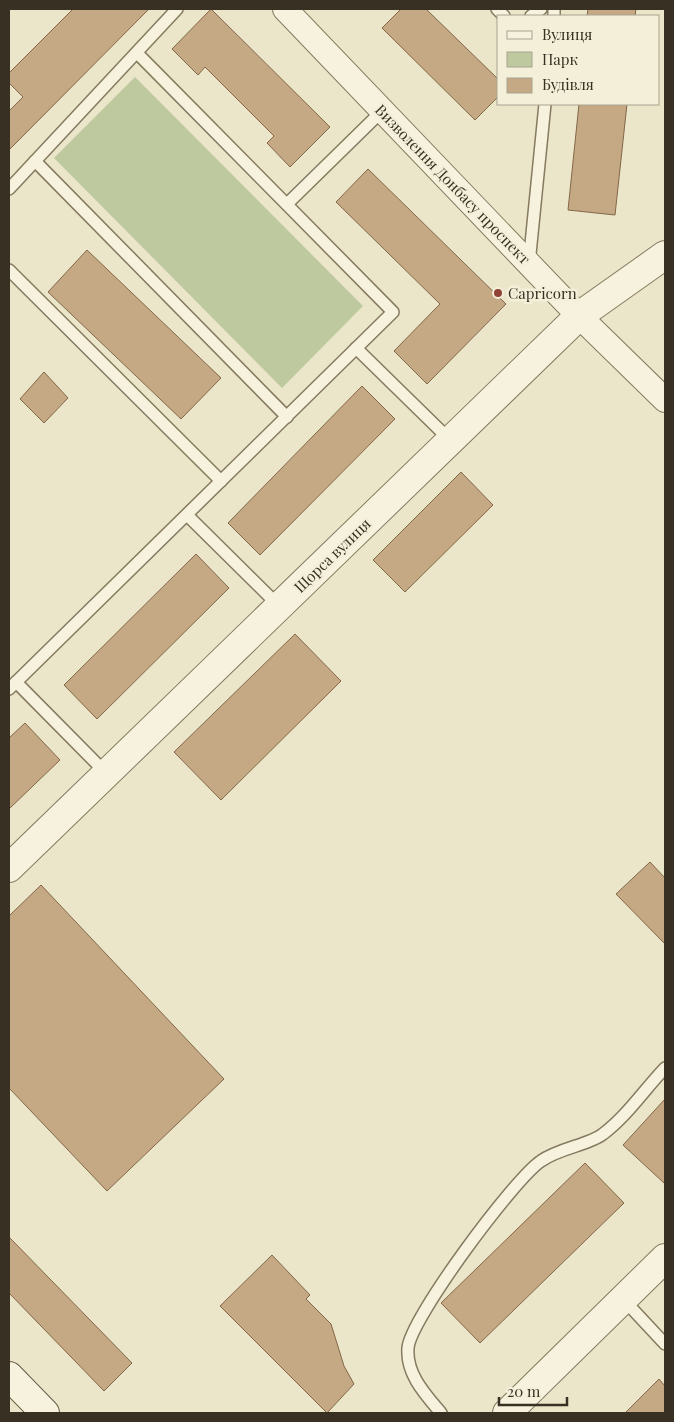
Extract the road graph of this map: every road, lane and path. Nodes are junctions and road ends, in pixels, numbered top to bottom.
1 (178, 9) edge
2 (284, 9) edge
3 (136, 53) junction
4 (545, 105) edge
5 (382, 111) junction
6 (35, 161) junction
7 (9, 189) edge
8 (287, 204) junction
9 (665, 255) edge
10 (529, 264) junction
11 (9, 270) edge
12 (579, 316) junction
13 (356, 348) junction
14 (665, 400) edge
15 (287, 417) junction
16 (450, 440) junction
17 (221, 481) junction
18 (187, 515) junction
19 (279, 606) junction
20 (12, 686) edge
21 (106, 773) junction
22 (9, 868) edge
23 (665, 1068) edge
24 (665, 1258) edge
25 (623, 1299) junction
26 (665, 1344) edge
27 (9, 1376) edge
28 (45, 1413) edge
29 (441, 1413) edge
30 (507, 1413) edge

1 - 3 lane
2 - 5 street, Визволення Донбасу проспект
3 - 6 lane
3 - 8 lane
4 - 10 lane
5 - 8 lane
5 - 10 street, Визволення Донбасу проспект
6 - 7 lane
6 - 15 lane
8 - 13 lane
9 - 12 street, Щорса вулиця
10 - 12 street, Визволення Донбасу проспект
11 - 17 lane
12 - 14 street, Визволення Донбасу проспект
12 - 16 street, Щорса вулиця
13 - 15 lane
13 - 16 lane
15 - 17 lane
16 - 19 street, Щорса вулиця
17 - 18 lane
18 - 19 lane
18 - 20 lane
19 - 21 street, Щорса вулиця
20 - 21 lane
21 - 22 street, Щорса вулиця
23 - 29 lane
24 - 25 street
25 - 26 lane
25 - 30 street
27 - 28 street

